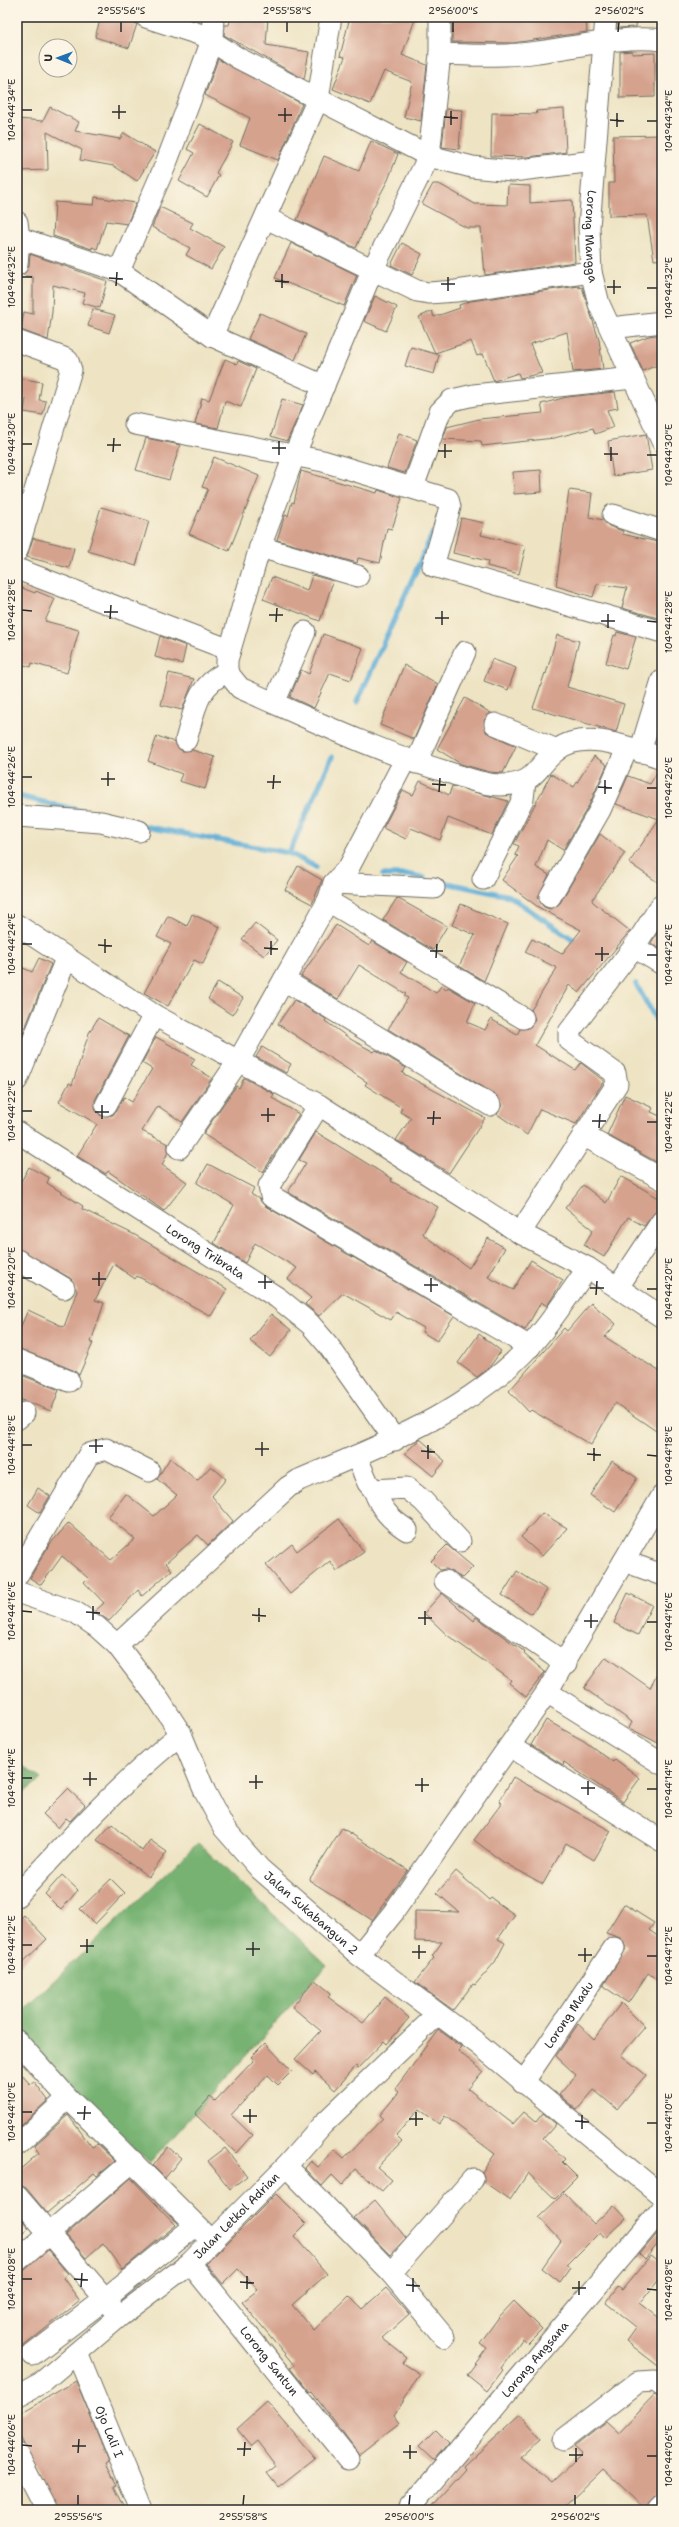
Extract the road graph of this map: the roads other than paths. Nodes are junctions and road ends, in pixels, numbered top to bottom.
1 (146, 17) edge
2 (213, 17) edge
3 (331, 17) edge
4 (440, 17) edge
5 (606, 17) edge
6 (212, 40) junction
7 (662, 40) edge
8 (603, 42) junction
9 (440, 54) junction
10 (318, 99) junction
11 (429, 156) junction
12 (594, 161) junction
13 (266, 218) junction
14 (18, 230) edge
15 (17, 264) edge
16 (373, 269) junction
17 (119, 271) junction
18 (591, 272) junction
19 (662, 322) edge
20 (611, 328) junction
21 (212, 336) junction
22 (17, 341) edge
23 (633, 378) junction
24 (324, 386) junction
25 (135, 424) dead end
26 (662, 441) edge
27 (294, 456) junction
28 (413, 487) junction
29 (613, 515) dead end
30 (662, 531) edge
31 (260, 546) junction
32 (17, 551) edge
33 (17, 569) edge
34 (358, 576) dead end
35 (306, 632) dead end
36 (662, 632) edge
37 (230, 650) junction
38 (465, 652) dead end
39 (227, 672) junction
40 (662, 680) edge
41 (274, 703) junction
42 (495, 724) dead end
43 (186, 740) dead end
44 (557, 750) junction
45 (634, 750) junction
46 (662, 758) edge
47 (411, 762) junction
48 (525, 781) junction
49 (17, 816) edge
50 (139, 831) dead end
51 (483, 879) dead end
52 (434, 888) dead end
53 (331, 892) junction
54 (550, 897) dead end
55 (662, 904) edge
56 (17, 925) edge
57 (634, 947) junction
58 (66, 959) junction
59 (662, 964) edge
60 (284, 980) junction
61 (154, 1015) junction
62 (523, 1018) dead end
63 (239, 1060) junction
64 (17, 1080) edge
65 (106, 1105) dead end
66 (319, 1105) junction
67 (490, 1105) dead end
68 (17, 1132) edge
69 (583, 1135) junction
70 (179, 1148) dead end
71 (662, 1179) edge
72 (662, 1221) edge
73 (520, 1233) junction
74 (17, 1260) edge
75 (588, 1268) junction
76 (64, 1288) dead end
77 (618, 1288) junction
78 (662, 1317) edge
79 (530, 1347) junction
80 (17, 1360) edge
81 (69, 1381) dead end
82 (395, 1440) junction
83 (356, 1456) junction
84 (149, 1471) dead end
85 (374, 1490) junction
86 (662, 1496) edge
87 (408, 1530) dead end
88 (460, 1541) dead end
89 (624, 1561) junction
90 (662, 1575) edge
91 (17, 1576) edge
92 (445, 1581) dead end
93 (17, 1592) edge
94 (117, 1645) junction
95 (566, 1664) junction
96 (547, 1692) junction
97 (181, 1734) junction
98 (510, 1746) junction
99 (662, 1764) edge
100 (662, 1841) edge
101 (17, 1896) edge
102 (614, 1948) dead end
103 (360, 1955) junction
104 (438, 2014) junction
105 (17, 2041) edge
106 (523, 2083) junction
107 (68, 2098) junction
108 (17, 2144) edge
109 (133, 2161) junction
110 (286, 2166) junction
111 (473, 2179) dead end
112 (17, 2196) edge
113 (662, 2196) edge
114 (662, 2209) edge
115 (195, 2226) junction
116 (48, 2233) junction
117 (212, 2241) junction
118 (17, 2261) edge
119 (190, 2263) junction
120 (391, 2274) junction
121 (105, 2299) junction
122 (120, 2316) junction
123 (444, 2337) dead end
124 (77, 2353) junction
125 (32, 2356) dead end
126 (662, 2386) edge
127 (17, 2396) edge
128 (563, 2440) dead end
129 (17, 2454) edge
130 (348, 2459) dead end
131 (662, 2506) edge
132 (46, 2510) edge
133 (141, 2510) edge
134 (408, 2510) edge
135 (658, 2510) edge

1 - 6 street
2 - 6 street
3 - 10 street
4 - 9 street
5 - 8 street, Lorong Mangga
6 - 10 street
6 - 17 street
7 - 8 street
8 - 9 street
8 - 12 street, Lorong Mangga
9 - 11 street
10 - 11 street
10 - 13 street
11 - 12 street
11 - 16 street
12 - 18 street, Lorong Mangga
13 - 16 street
13 - 21 street
14 - 15 street
14 - 17 street
16 - 18 street
16 - 24 street
17 - 21 street
18 - 20 street, Lorong Mangga
19 - 20 street
20 - 23 street, Lorong Mangga
21 - 24 street
22 - 32 street
23 - 26 street, Lorong Mangga
23 - 28 street
24 - 27 street
25 - 27 street
27 - 28 street
27 - 31 street
28 - 36 street
29 - 30 street
31 - 34 street
31 - 37 street
33 - 37 street
35 - 41 street
37 - 39 street
38 - 47 street
39 - 41 street
39 - 43 street
40 - 45 street
41 - 47 street
42 - 44 street
44 - 45 street
44 - 48 street
45 - 46 street
45 - 54 street
47 - 48 street
47 - 53 street
48 - 51 street
49 - 50 street
52 - 53 street
53 - 60 street
53 - 62 street
55 - 57 street
56 - 58 street
57 - 59 street
57 - 69 street
58 - 61 street
58 - 64 street
60 - 63 street
60 - 67 street
61 - 63 street
61 - 65 street
63 - 66 street
63 - 70 street
66 - 73 street
66 - 79 street
68 - 82 street, Lorong Tribrata
69 - 71 street
69 - 73 street
72 - 77 street
73 - 75 street
74 - 76 street
75 - 77 street
75 - 79 street
77 - 78 street
79 - 82 street
80 - 81 street
82 - 83 street
83 - 85 street
83 - 94 street
84 - 91 street
85 - 87 street
85 - 88 street
86 - 89 street
89 - 90 street
89 - 95 street
92 - 95 street
93 - 94 street, Jalan Sukabangun 2
94 - 97 street, Jalan Sukabangun 2
95 - 96 street
96 - 98 street
96 - 99 street
97 - 101 street
97 - 103 street, Jalan Sukabangun 2
98 - 100 street
98 - 103 street
102 - 106 street, Lorong Madu
103 - 104 street, Jalan Sukabangun 2
104 - 106 street, Jalan Sukabangun 2
104 - 110 street, Jalan Letkol Adrian
105 - 107 street
106 - 113 street, Jalan Sukabangun 2
107 - 108 street
107 - 109 street
109 - 115 street
109 - 116 street
110 - 117 street, Jalan Letkol Adrian
110 - 120 street
111 - 120 street
112 - 116 street
114 - 134 street, Lorong Angsana
115 - 117 street
115 - 121 street
116 - 118 street
116 - 121 street
117 - 119 street, Jalan Letkol Adrian
119 - 122 street, Jalan Letkol Adrian
119 - 130 street, Lorong Santun
120 - 123 street
121 - 122 street
121 - 125 street
122 - 124 street, Jalan Letkol Adrian
124 - 127 street, Jalan Letkol Adrian
124 - 133 street, Ojo Lali I
126 - 128 street
129 - 132 street
131 - 135 street

